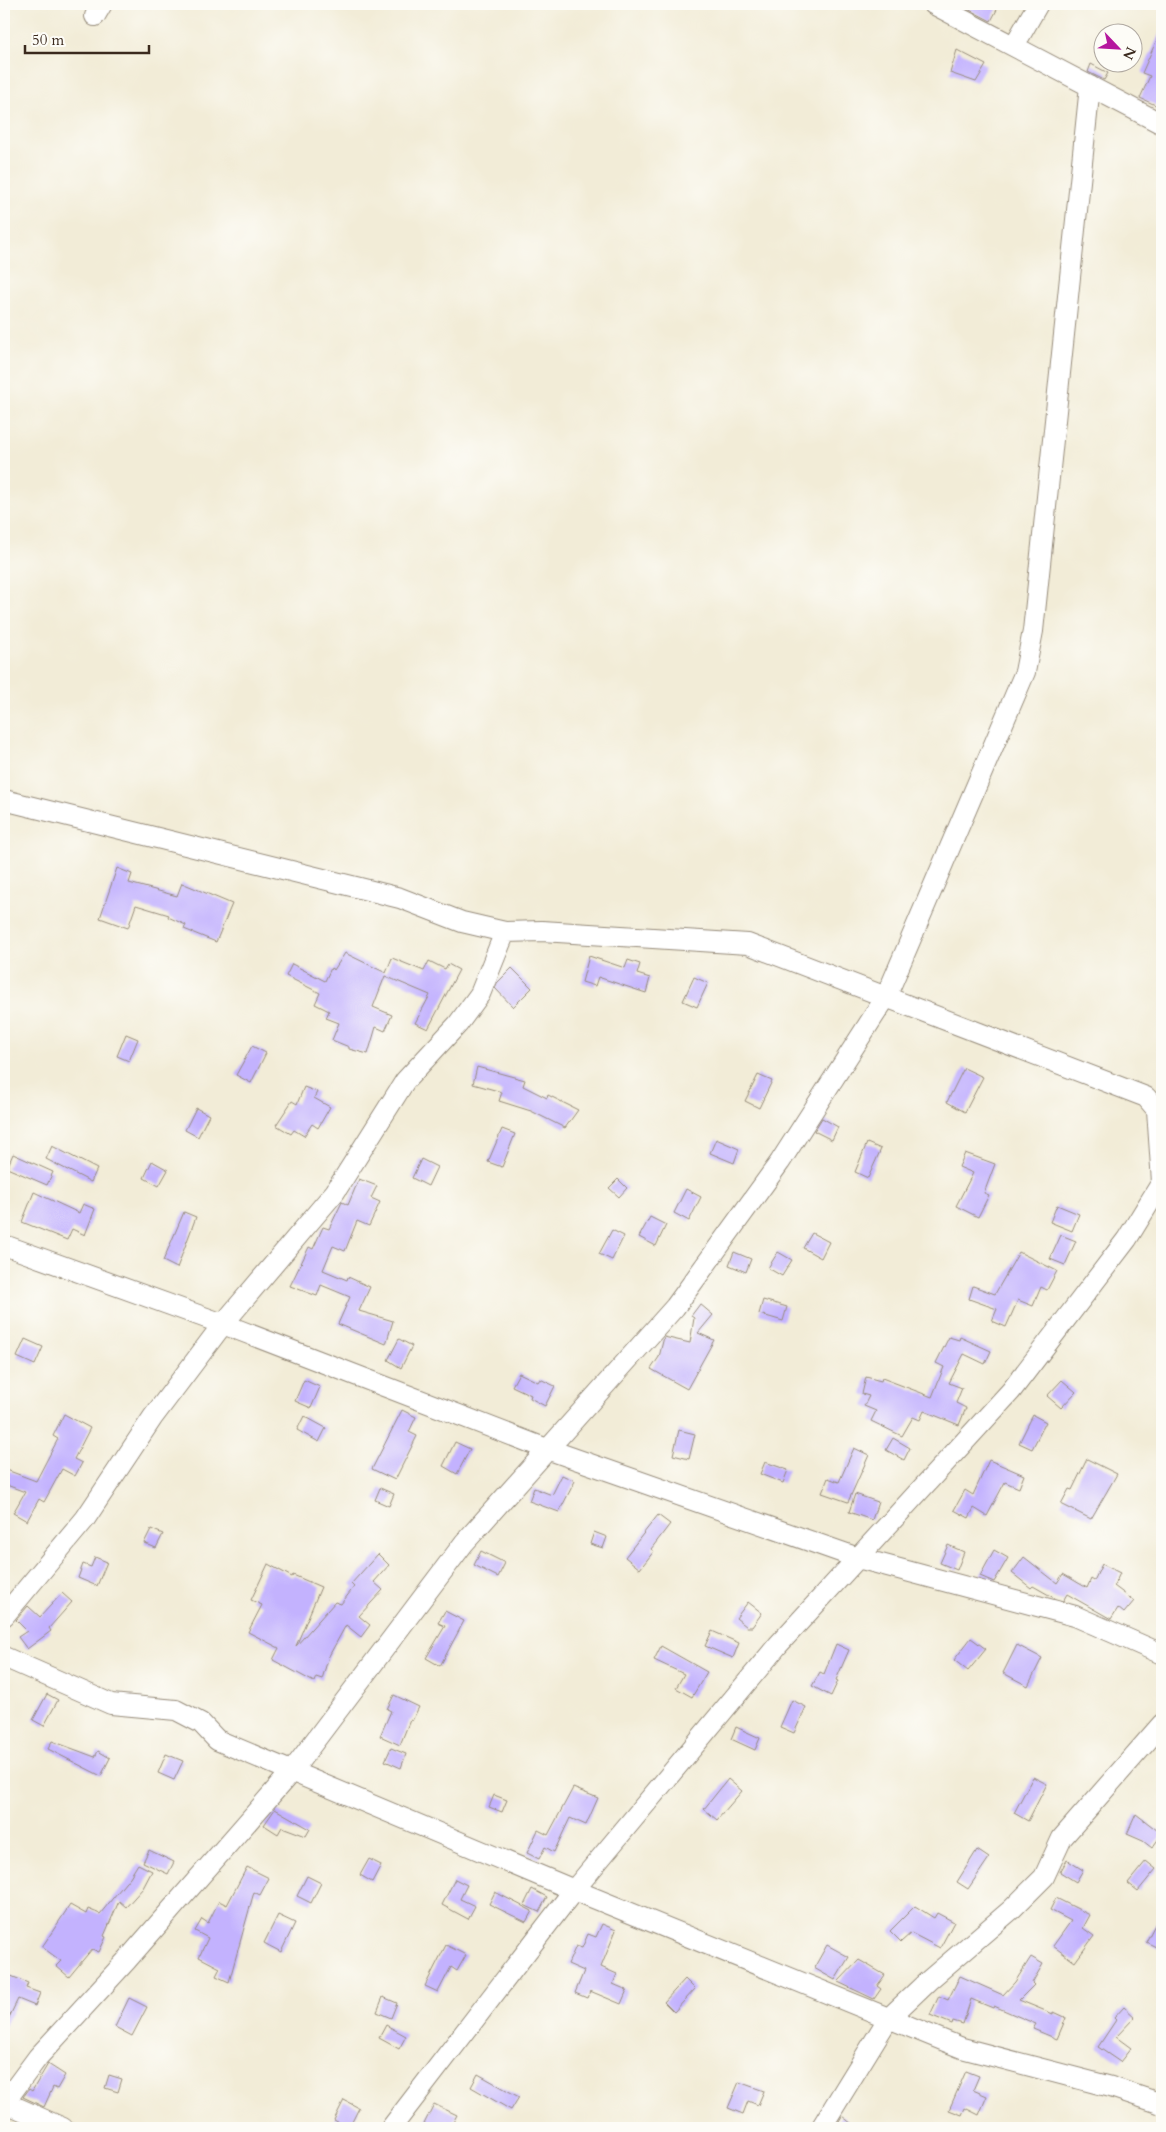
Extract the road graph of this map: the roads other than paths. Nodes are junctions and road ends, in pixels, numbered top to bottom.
1 (933, 4) edge
2 (1038, 4) edge
3 (1014, 46) junction
4 (1090, 86) junction
5 (1162, 124) edge
6 (4, 800) edge
7 (505, 932) junction
8 (886, 997) junction
9 (1162, 1182) edge
10 (4, 1245) edge
11 (223, 1324) junction
12 (547, 1449) junction
13 (858, 1558) junction
14 (4, 1616) edge
15 (1162, 1654) edge
16 (4, 1657) edge
17 (1162, 1724) edge
18 (292, 1772) junction
19 (574, 1890) junction
20 (888, 2019) junction
21 (4, 2103) edge
22 (1162, 2104) edge
23 (63, 2128) edge
24 (391, 2128) edge
25 (821, 2128) edge

1 - 3 street
2 - 3 street
3 - 4 street
4 - 5 street
4 - 8 street
6 - 7 street
7 - 8 street
7 - 11 street
8 - 9 street
8 - 12 street
9 - 13 street
10 - 11 street
11 - 12 street
11 - 14 street
12 - 13 street
12 - 18 street
13 - 15 street
13 - 19 street
16 - 18 street
17 - 20 street
18 - 19 street
18 - 21 street
19 - 20 street
19 - 24 street
20 - 22 street
20 - 25 street
21 - 23 street

